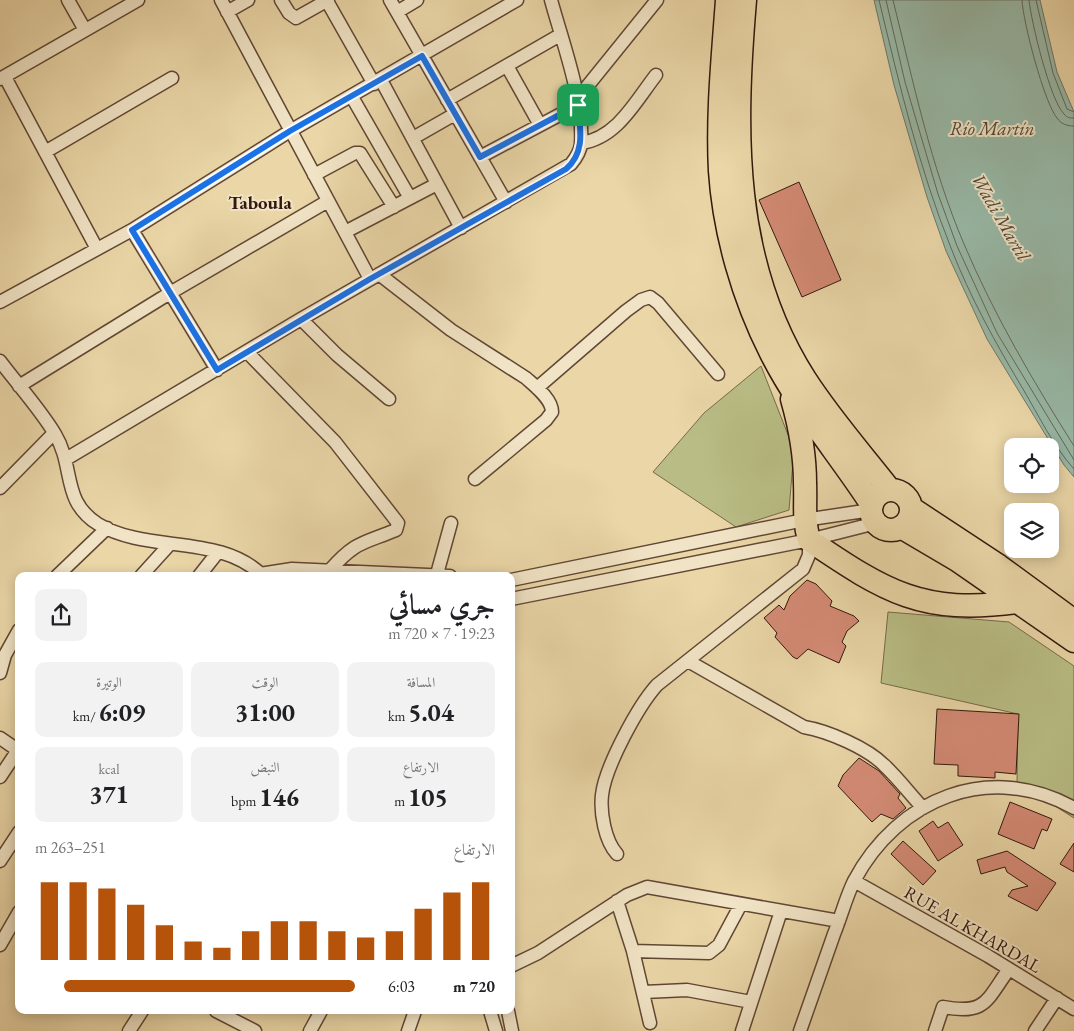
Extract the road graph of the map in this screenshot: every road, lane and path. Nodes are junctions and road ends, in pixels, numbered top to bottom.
1 (68, 0) edge
2 (138, 0) edge
3 (221, 0) edge
4 (248, 0) edge
5 (281, 0) edge
6 (327, 0) edge
7 (390, 0) edge
8 (417, 0) edge
9 (517, 0) edge
10 (551, 0) edge
11 (657, 0) edge
12 (727, 0) edge
13 (745, 0) edge
14 (499, 4) edge
15 (227, 12) junction
16 (397, 12) junction
17 (85, 30) junction
18 (560, 35) junction
19 (422, 56) junction
20 (507, 66) junction
21 (656, 75) dead end
22 (2, 78) edge
23 (172, 78) dead end
24 (378, 82) junction
25 (352, 97) junction
26 (447, 100) junction
27 (577, 102) junction
28 (455, 114) junction
29 (540, 125) junction
30 (290, 131) junction
31 (413, 138) junction
32 (581, 143) junction
33 (45, 152) junction
34 (480, 157) junction
35 (314, 175) junction
36 (437, 184) junction
37 (410, 198) junction
38 (328, 201) junction
39 (506, 202) junction
40 (394, 207) junction
41 (461, 228) junction
42 (132, 230) junction
43 (345, 232) junction
44 (98, 249) junction
45 (375, 276) junction
46 (170, 293) junction
47 (0, 302) edge
48 (301, 319) junction
49 (248, 352) junction
50 (0, 362) edge
51 (217, 370) junction
52 (718, 374) dead end
53 (786, 380) junction
54 (19, 386) junction
55 (537, 388) junction
56 (389, 399) dead end
57 (54, 433) junction
58 (66, 459) junction
59 (475, 479) dead end
60 (0, 488) edge
61 (890, 490) junction
62 (873, 513) junction
63 (906, 518) junction
64 (451, 523) dead end
65 (106, 528) junction
66 (806, 530) junction
67 (170, 544) junction
68 (218, 552) junction
69 (330, 570) junction
70 (61, 572) edge
71 (145, 572) edge
72 (202, 572) edge
73 (258, 572) edge
74 (271, 572) edge
75 (384, 572) edge
76 (438, 572) edge
77 (515, 579) edge
78 (515, 598) edge
79 (1018, 602) junction
80 (1074, 621) edge
81 (15, 637) edge
82 (1074, 641) edge
83 (688, 661) junction
84 (0, 673) edge
85 (0, 738) edge
86 (15, 749) edge
87 (15, 755) edge
88 (0, 777) edge
89 (923, 808) junction
90 (1074, 808) edge
91 (15, 838) edge
92 (617, 854) dead end
93 (0, 861) edge
94 (854, 881) junction
95 (617, 901) junction
96 (741, 904) junction
97 (781, 911) junction
98 (15, 919) edge
99 (839, 921) junction
100 (0, 945) edge
101 (633, 951) junction
102 (515, 964) edge
103 (1009, 969) junction
104 (644, 992) junction
105 (1057, 998) junction
106 (752, 1002) junction
107 (1074, 1009) edge
108 (140, 1014) edge
109 (222, 1014) edge
110 (319, 1014) edge
111 (414, 1014) edge
112 (491, 1014) edge
113 (509, 1014) edge
114 (650, 1022) dead end
115 (129, 1031) edge
116 (255, 1031) edge
117 (310, 1031) edge
118 (408, 1031) edge
119 (496, 1031) edge
120 (512, 1031) edge
121 (742, 1031) edge
122 (800, 1031) edge
123 (935, 1031) edge
124 (1035, 1031) edge

1 - 17 street
2 - 17 street
3 - 15 street
4 - 15 street
5 - 6 street
6 - 24 street
7 - 16 street
8 - 16 street
9 - 14 street
10 - 18 street
11 - 27 street
12 - 53 highway
13 - 61 highway
14 - 19 street
15 - 30 street
16 - 19 street
17 - 22 street
18 - 20 street
18 - 27 street
19 - 24 street
19 - 26 street
20 - 26 street
20 - 29 street
21 - 32 street
22 - 33 street
23 - 33 street
24 - 25 street
24 - 31 street
25 - 30 street
25 - 37 street
26 - 28 street
27 - 29 street
27 - 32 street
28 - 31 street
28 - 34 street
29 - 34 street
30 - 35 street
30 - 42 street
31 - 36 street
32 - 39 street
33 - 44 street
34 - 39 street
35 - 38 street
35 - 40 street
36 - 37 street
36 - 41 street
37 - 40 street
38 - 43 street
38 - 46 street
39 - 41 street
40 - 43 street
41 - 45 street
42 - 44 street
42 - 46 street
43 - 45 street
44 - 47 street
45 - 48 street
45 - 55 street
46 - 51 street
46 - 54 street
48 - 49 street
48 - 56 street
49 - 51 street
49 - 69 street
50 - 54 street
51 - 58 street
52 - 55 street
53 - 62 highway
53 - 66 highway
54 - 57 street
55 - 59 street
57 - 58 street
57 - 60 street
58 - 65 street
61 - 62 highway
61 - 63 highway
62 - 63 highway
62 - 66 street
62 - 66 street
63 - 79 highway
63 - 80 highway
64 - 76 street
65 - 67 street
65 - 70 street
66 - 77 street
66 - 78 street
66 - 79 highway
66 - 83 street
67 - 68 street
67 - 71 street
68 - 72 street
68 - 73 street
69 - 74 street
69 - 75 street
79 - 82 highway
81 - 84 street
83 - 89 street
83 - 92 street
85 - 86 street
87 - 88 street
89 - 90 street
89 - 94 street
91 - 93 street
94 - 99 street
94 - 103 street, RUE AL KHARDAL
95 - 96 street
95 - 101 street
95 - 102 street
96 - 97 street
96 - 101 street
97 - 99 street
97 - 106 street
98 - 100 street
99 - 122 street
101 - 104 street
103 - 105 street, RUE AL KHARDAL
103 - 123 street
104 - 106 street
104 - 114 street
105 - 107 street, RUE AL KHARDAL
105 - 124 street
106 - 121 street
108 - 115 street
109 - 116 street
110 - 117 street
111 - 118 street
112 - 119 street
113 - 120 street

